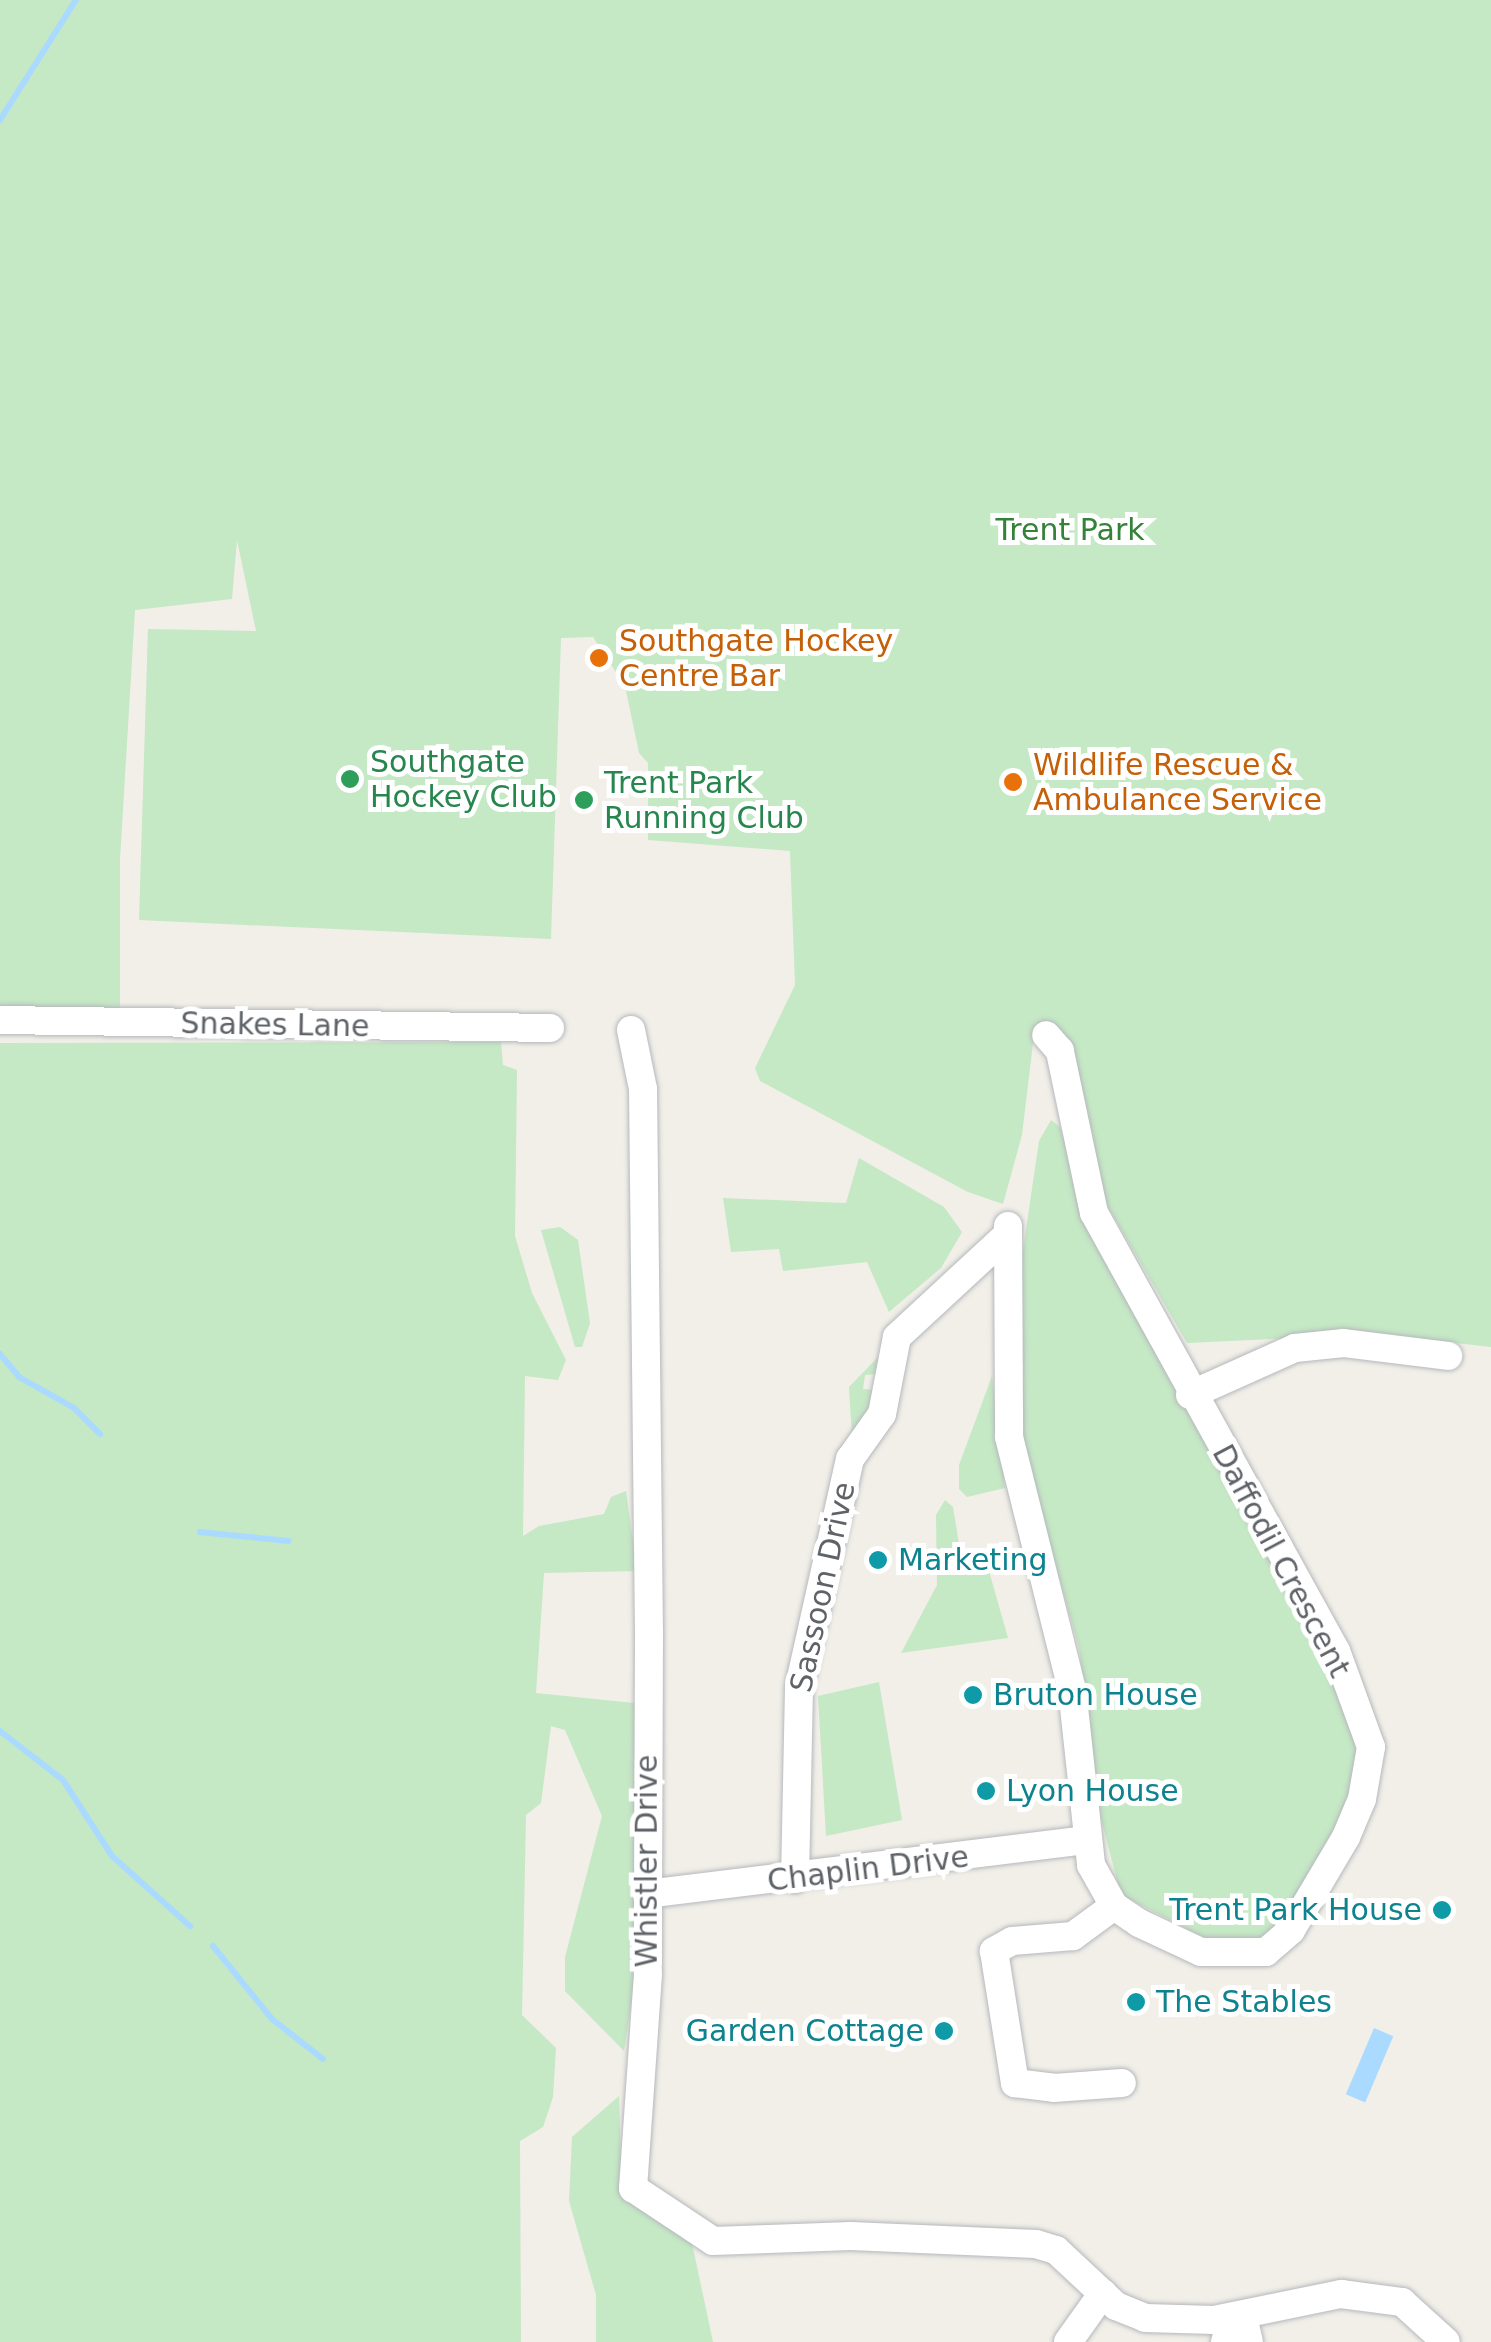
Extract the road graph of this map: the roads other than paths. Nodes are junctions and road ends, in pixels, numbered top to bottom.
1 (0, 1020) edge
2 (550, 1028) dead end
3 (631, 1030) dead end
4 (1046, 1035) dead end
5 (1448, 1356) dead end
6 (1190, 1395) junction
7 (1088, 1840) junction
8 (795, 1879) junction
9 (647, 1894) junction
10 (1114, 1906) junction
11 (1122, 2083) dead end
12 (1103, 2293) junction
13 (1229, 2329) edge
14 (1068, 2342) edge
15 (1249, 2342) edge
16 (1446, 2342) edge

1 - 2 street, Snakes Lane
3 - 9 street, Whistler Drive
4 - 6 street, Daffodil Crescent
5 - 6 street
6 - 10 street, Daffodil Crescent
7 - 8 street, Chaplin Drive
7 - 8 street, Sassoon Drive
7 - 10 street
8 - 9 street, Chaplin Drive
9 - 12 street, Whistler Drive
10 - 11 street
12 - 13 street
12 - 14 street
13 - 15 street
13 - 16 street

